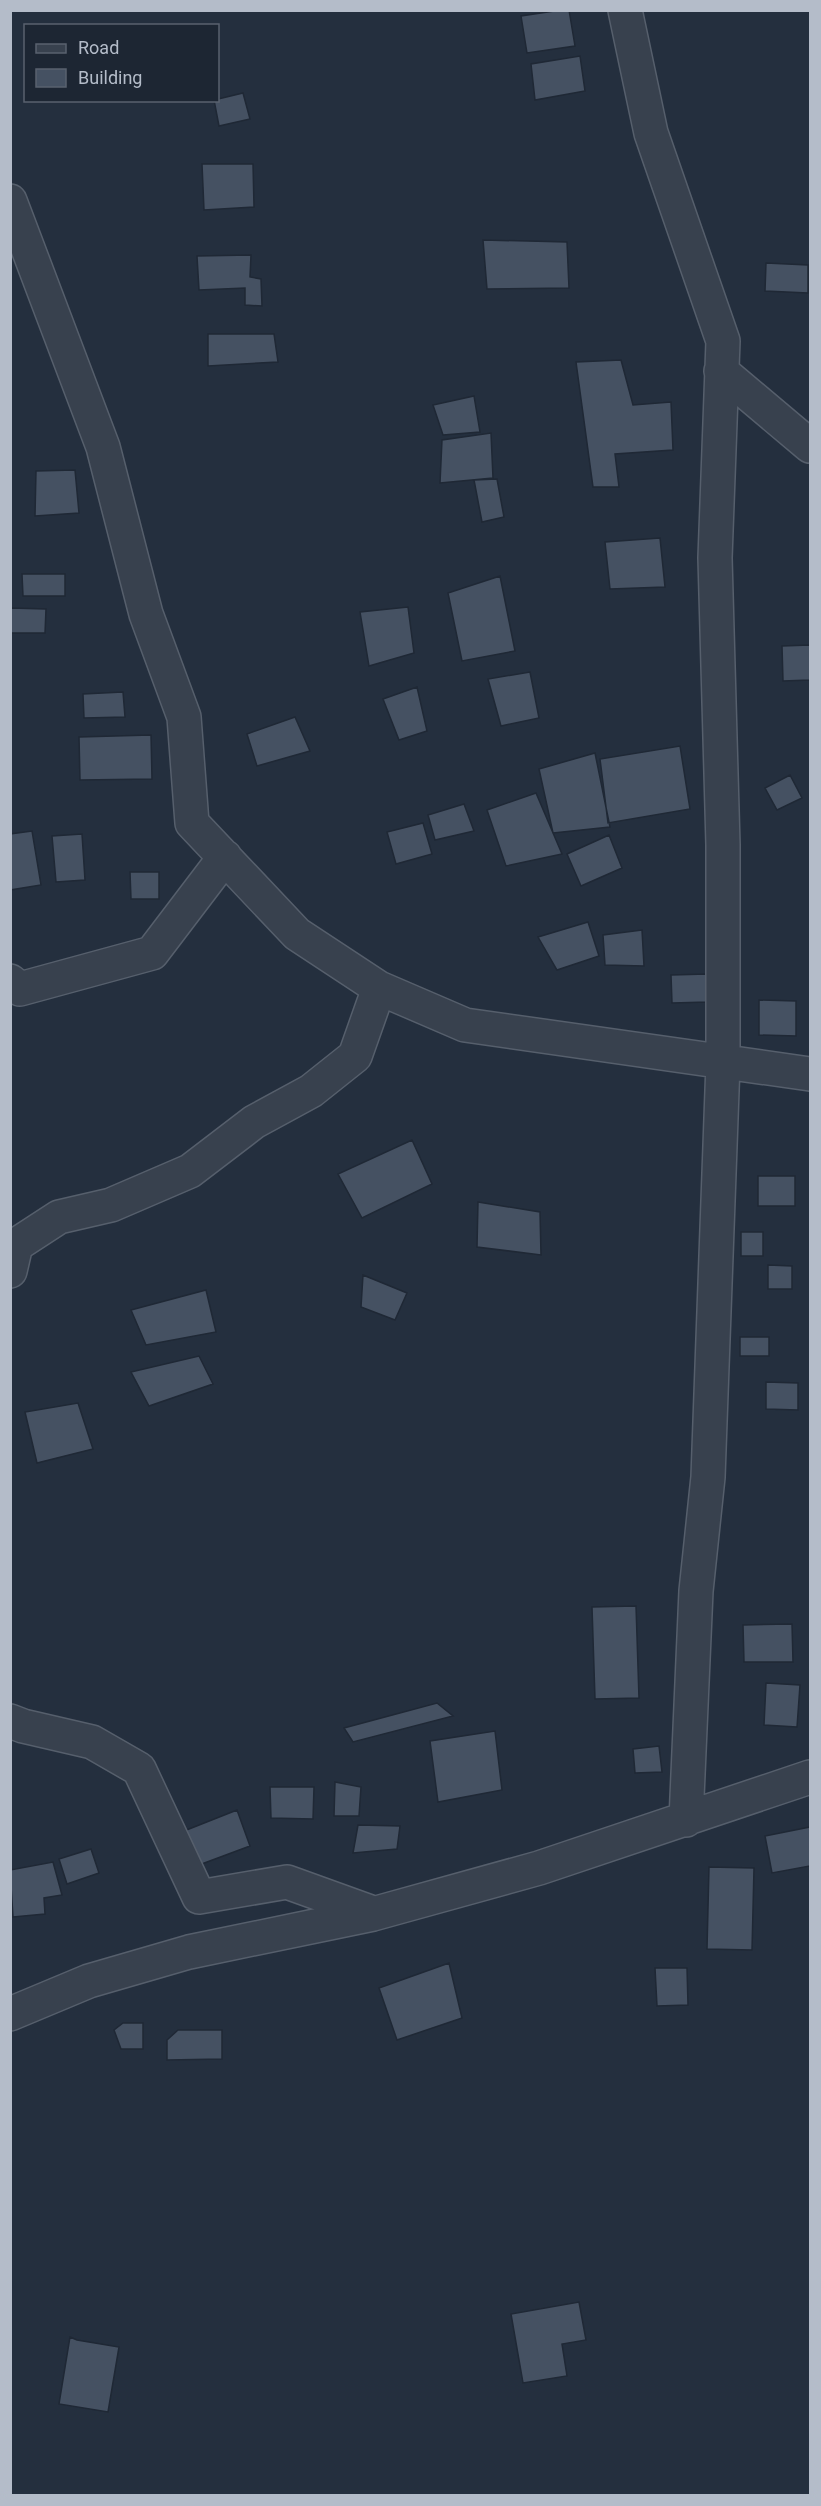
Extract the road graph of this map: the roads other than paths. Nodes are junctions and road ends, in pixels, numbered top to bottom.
1 (625, 10) edge
2 (10, 201) edge
3 (721, 371) junction
4 (810, 446) edge
5 (225, 857) junction
6 (10, 981) edge
7 (379, 988) junction
8 (723, 1063) junction
9 (810, 1074) edge
10 (10, 1271) edge
11 (10, 1720) edge
12 (810, 1778) edge
13 (686, 1820) junction
14 (373, 1914) junction
15 (10, 2014) edge

1 - 3 street
2 - 5 street
3 - 4 street
3 - 8 street
5 - 6 street
5 - 7 street
7 - 8 street
7 - 10 street
8 - 9 street
8 - 13 street
11 - 14 street
12 - 13 street
13 - 14 street
14 - 15 street

